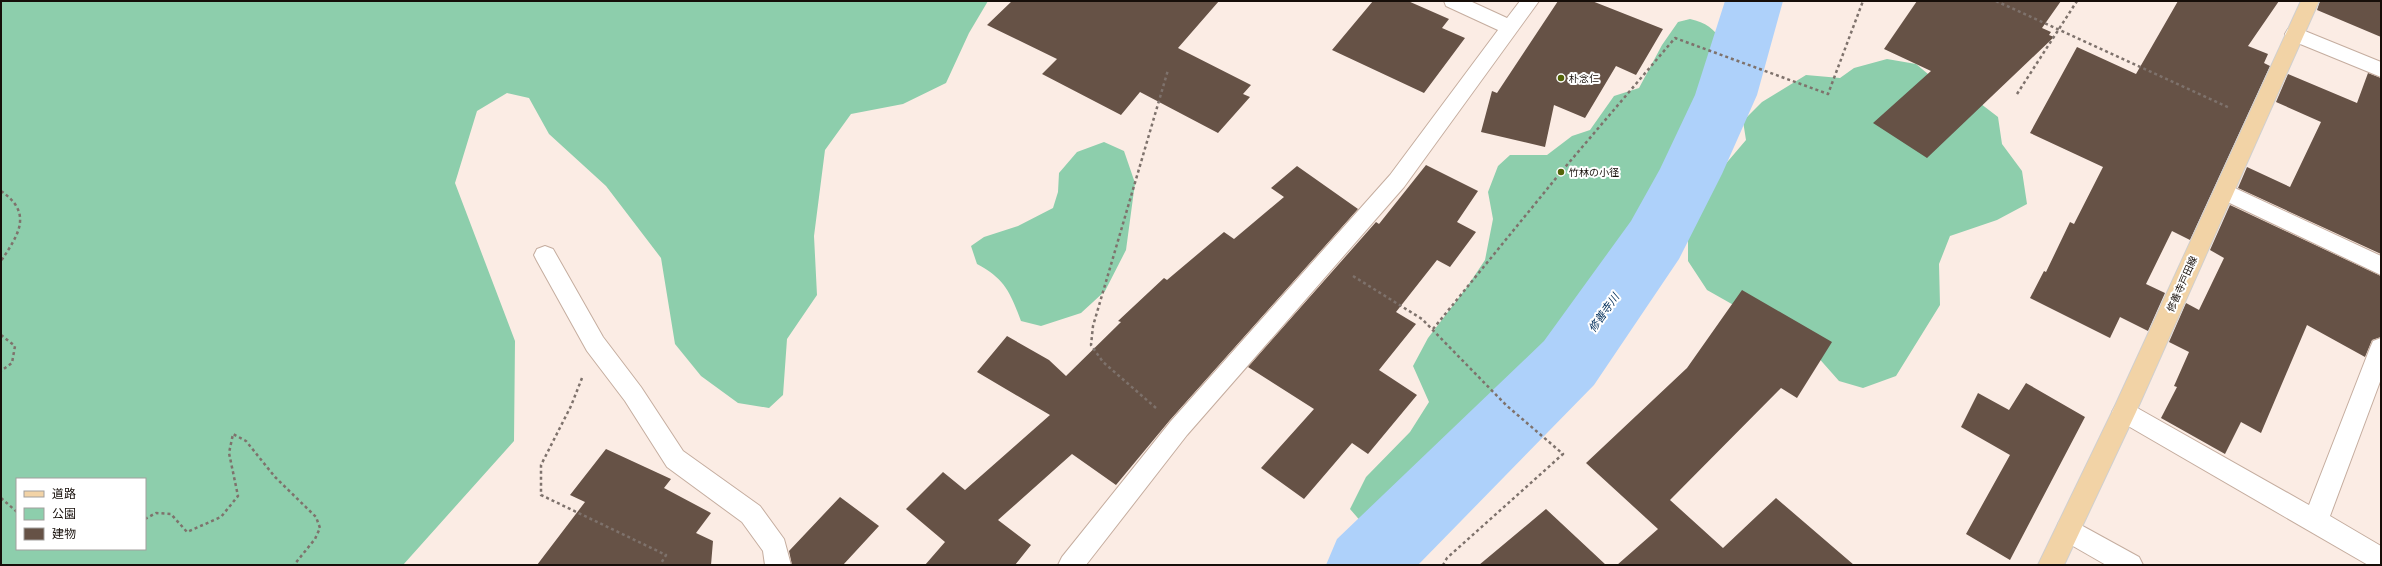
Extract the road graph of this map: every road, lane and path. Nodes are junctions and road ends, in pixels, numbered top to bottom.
1 (1453, 1) edge
2 (1530, 1) edge
3 (1863, 1) edge
4 (1996, 1) edge
5 (2077, 1) edge
6 (2310, 1) edge
7 (1510, 28) junction
8 (2058, 29) junction
9 (2295, 34) junction
10 (1168, 70) dead end
11 (2381, 70) edge
12 (2017, 94) dead end
13 (2256, 120) junction
14 (1, 191) edge
15 (2224, 191) junction
16 (545, 255) dead end
17 (1, 261) edge
18 (1328, 261) junction
19 (2381, 266) edge
20 (1433, 329) junction
21 (1, 335) edge
22 (595, 344) junction
23 (2381, 348) edge
24 (1, 371) edge
25 (2124, 412) junction
26 (1178, 428) junction
27 (1, 498) edge
28 (16, 511) edge
29 (146, 518) edge
30 (2316, 520) junction
31 (2068, 530) junction
32 (2381, 559) edge
33 (294, 565) edge
34 (660, 565) edge
35 (778, 565) edge
36 (1071, 565) edge
37 (1443, 565) edge
38 (2051, 565) edge
39 (2130, 565) edge

1 - 7 street
2 - 7 street
3 - 20 path
4 - 8 path
5 - 8 path
6 - 9 main road, 修善寺戸田線
7 - 18 street
8 - 12 path
8 - 13 path
9 - 11 street
9 - 13 main road, 修善寺戸田線
10 - 26 path
13 - 15 main road, 修善寺戸田線
14 - 17 path
15 - 19 street
15 - 25 main road, 修善寺戸田線
16 - 22 street
18 - 20 path
18 - 26 street
20 - 37 path
21 - 24 path
22 - 34 path
22 - 35 street
23 - 30 street
25 - 30 street
25 - 31 main road, 修善寺戸田線
26 - 36 street
27 - 28 path
29 - 33 path
30 - 32 street
31 - 38 main road, 修善寺戸田線
31 - 39 street

